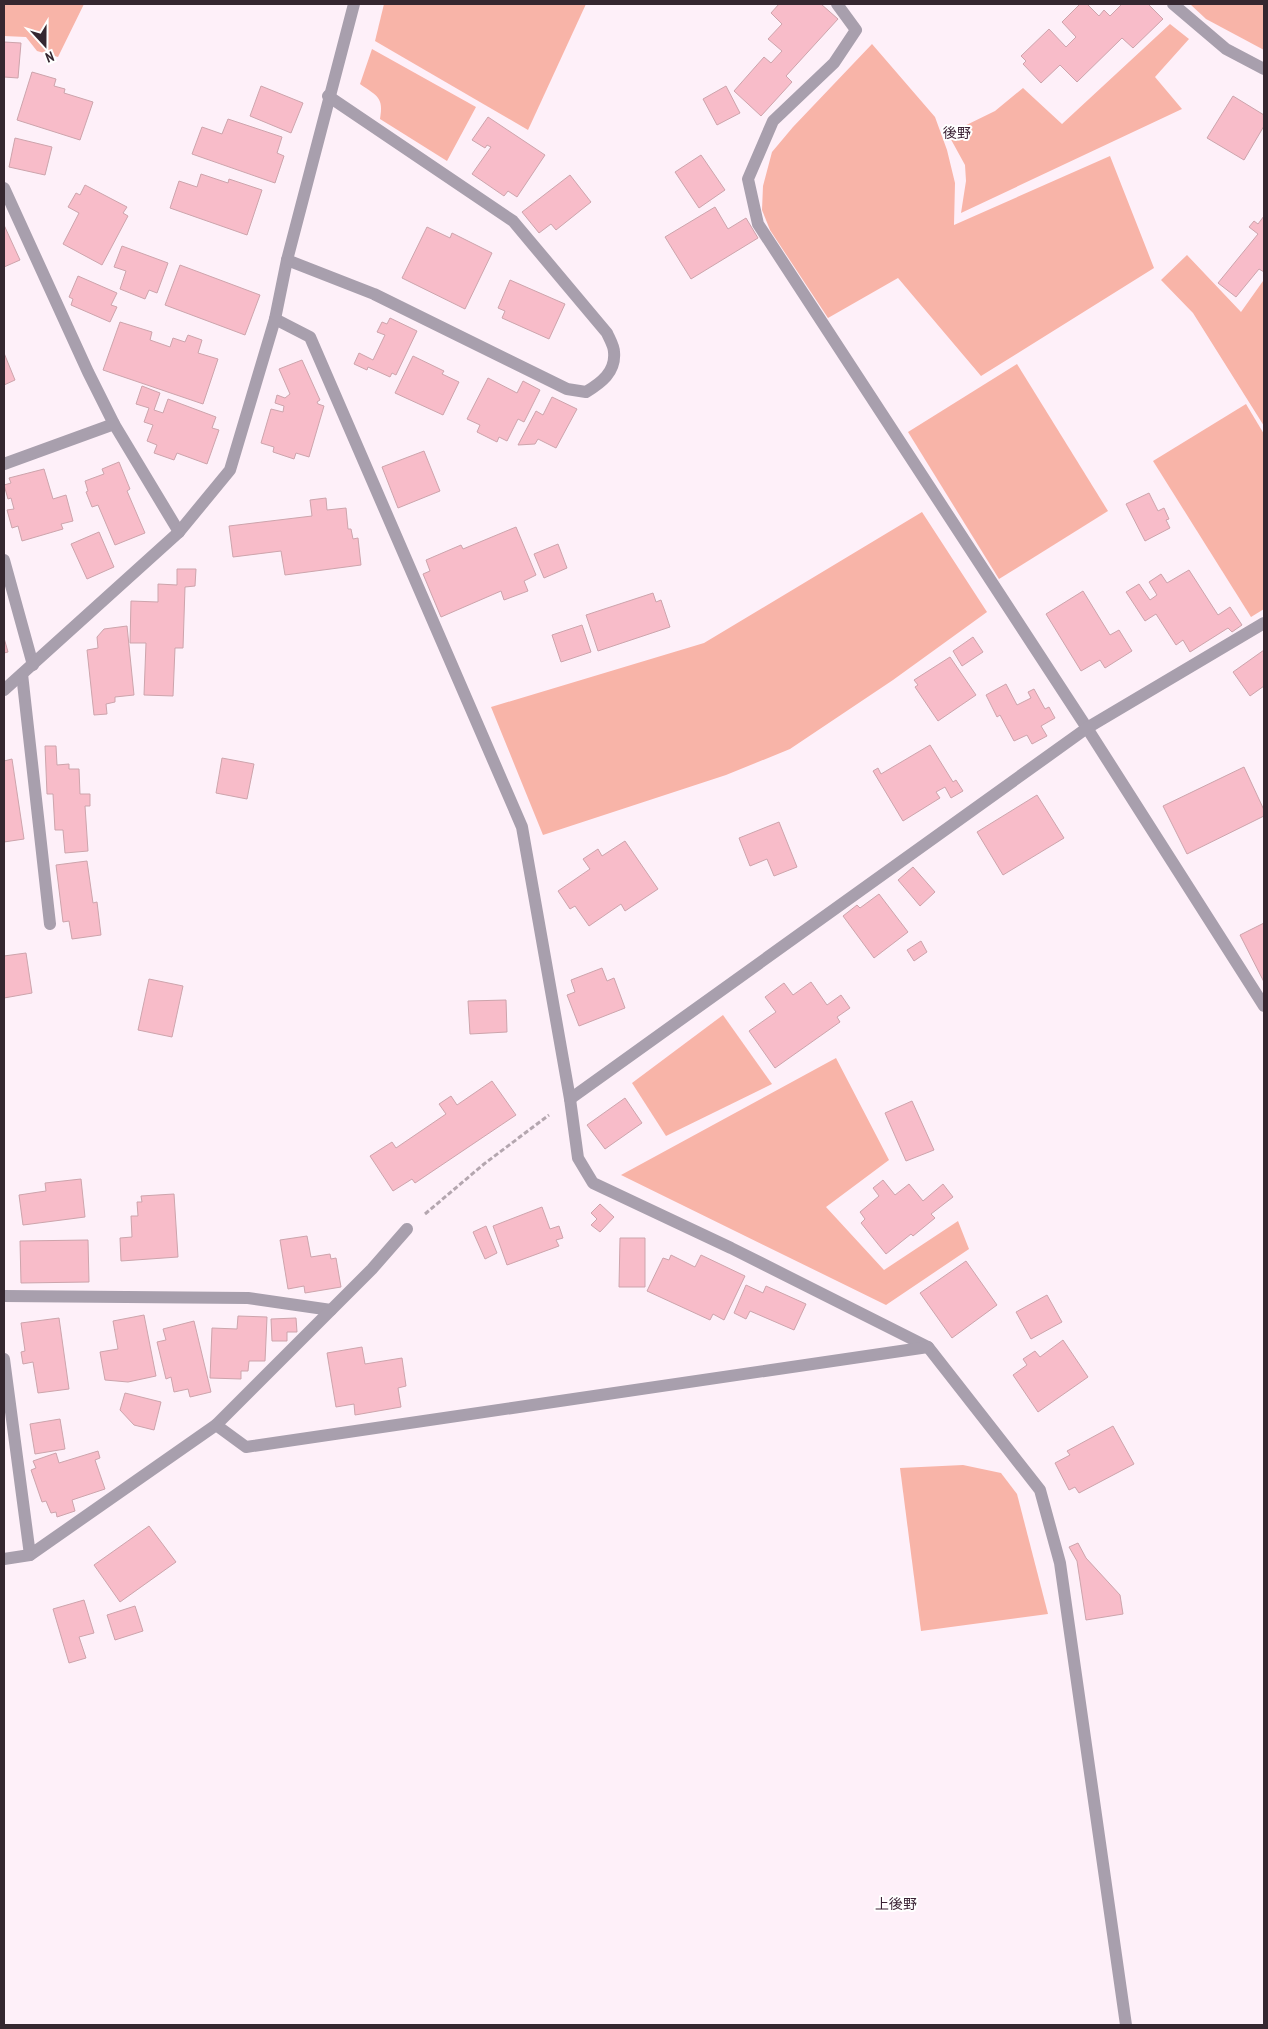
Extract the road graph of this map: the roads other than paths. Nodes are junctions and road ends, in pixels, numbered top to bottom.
1 (354, 4) edge
2 (837, 4) edge
3 (1173, 4) edge
4 (1264, 69) edge
5 (328, 96) junction
6 (4, 188) edge
7 (6, 201) edge
8 (287, 260) junction
9 (275, 320) junction
10 (114, 424) junction
11 (4, 464) edge
12 (179, 532) junction
13 (4, 560) edge
14 (1264, 623) edge
15 (33, 665) junction
16 (22, 674) junction
17 (4, 690) edge
18 (1087, 728) junction
19 (50, 924) dead end
20 (1264, 1006) edge
21 (570, 1099) junction
22 (407, 1229) road end
23 (4, 1296) edge
24 (331, 1310) junction
25 (928, 1347) junction
26 (4, 1359) edge
27 (216, 1426) junction
28 (30, 1555) junction
29 (4, 1558) edge
30 (1126, 2025) edge

1 - 5 street
2 - 18 street
3 - 4 street
5 - 8 street
5 - 8 street
6 - 7 street
7 - 10 street
8 - 9 street
9 - 12 street
9 - 21 street
10 - 11 street
10 - 12 street
12 - 15 street
13 - 15 street
14 - 18 street
15 - 16 street
16 - 17 street
16 - 19 street
18 - 20 street
18 - 21 street
21 - 25 street
22 - 24 street
23 - 24 street
24 - 27 street
25 - 27 street
25 - 30 street
26 - 28 street
27 - 28 street
28 - 29 street

